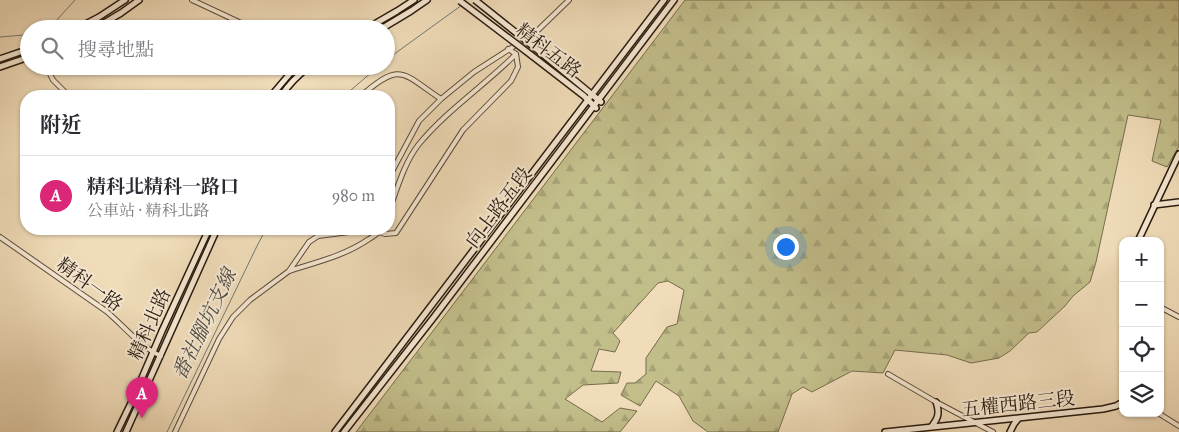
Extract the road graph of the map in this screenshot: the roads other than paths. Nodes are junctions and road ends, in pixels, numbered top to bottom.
1 (125, 0) edge
2 (139, 0) edge
3 (192, 0) edge
4 (414, 0) edge
5 (427, 0) edge
6 (475, 0) edge
7 (569, 0) edge
8 (664, 0) edge
9 (674, 0) edge
10 (459, 1) edge
11 (93, 20) edge
12 (109, 20) edge
13 (235, 20) edge
14 (383, 20) edge
15 (395, 21) edge
16 (508, 50) junction
17 (20, 52) edge
18 (516, 54) junction
19 (0, 59) edge
20 (20, 60) edge
21 (0, 67) edge
22 (50, 75) edge
23 (289, 75) edge
24 (299, 75) edge
25 (394, 75) edge
26 (395, 75) edge
27 (62, 90) edge
28 (276, 90) edge
29 (285, 90) edge
30 (368, 90) edge
31 (593, 93) junction
32 (441, 99) junction
33 (588, 99) junction
34 (600, 101) junction
35 (595, 107) junction
36 (1179, 154) edge
37 (395, 166) edge
38 (395, 195) edge
39 (1179, 202) edge
40 (1154, 205) junction
41 (395, 233) edge
42 (206, 235) edge
43 (215, 235) edge
44 (326, 235) edge
45 (373, 235) edge
46 (0, 237) edge
47 (1140, 237) edge
48 (289, 271) junction
49 (1164, 309) edge
50 (1179, 317) edge
51 (153, 352) junction
52 (161, 356) junction
53 (888, 374) dead end
54 (936, 402) junction
55 (1119, 404) edge
56 (1164, 417) edge
57 (1018, 419) junction
58 (974, 422) junction
59 (932, 426) junction
60 (1179, 426) edge
61 (117, 432) edge
62 (126, 432) edge
63 (175, 432) edge
64 (335, 432) edge
65 (344, 432) edge
66 (885, 432) edge
67 (993, 432) edge
68 (1010, 432) edge

1 - 11 main road
2 - 12 main road
3 - 13 street
4 - 14 main road
5 - 15 main road
6 - 31 main road, 精科五路, bridge
7 - 16 street
8 - 31 main road, 向上路五段
9 - 34 main road, 向上路五段
10 - 33 main road, 精科五路, bridge
16 - 18 street
16 - 32 street
17 - 19 main road
18 - 38 street
18 - 41 street
20 - 21 main road
22 - 27 street
23 - 28 main road
24 - 29 main road
25 - 30 street
26 - 32 street
31 - 33 main road, 向上路五段
31 - 34 main road, 精科五路
32 - 37 street
33 - 35 main road, 精科五路
33 - 64 main road, 向上路五段
34 - 35 main road, 向上路五段
35 - 65 main road, 向上路五段
36 - 40 main road
39 - 40 main road
40 - 47 main road
42 - 51 main road, 精科北路
43 - 52 main road, 精科北路
44 - 48 street
45 - 48 street
46 - 51 street, 精科一路
48 - 63 street
49 - 50 street
51 - 52 street, 精科一路
51 - 61 main road, 精科北路
52 - 62 main road, 精科北路
53 - 54 street
54 - 58 street
54 - 59 main road
55 - 57 main road, 五權西路三段
56 - 60 street
57 - 58 main road, 五權西路三段
57 - 68 main road
58 - 59 main road, 五權西路三段
58 - 67 street
59 - 66 main road, 五權西路三段

